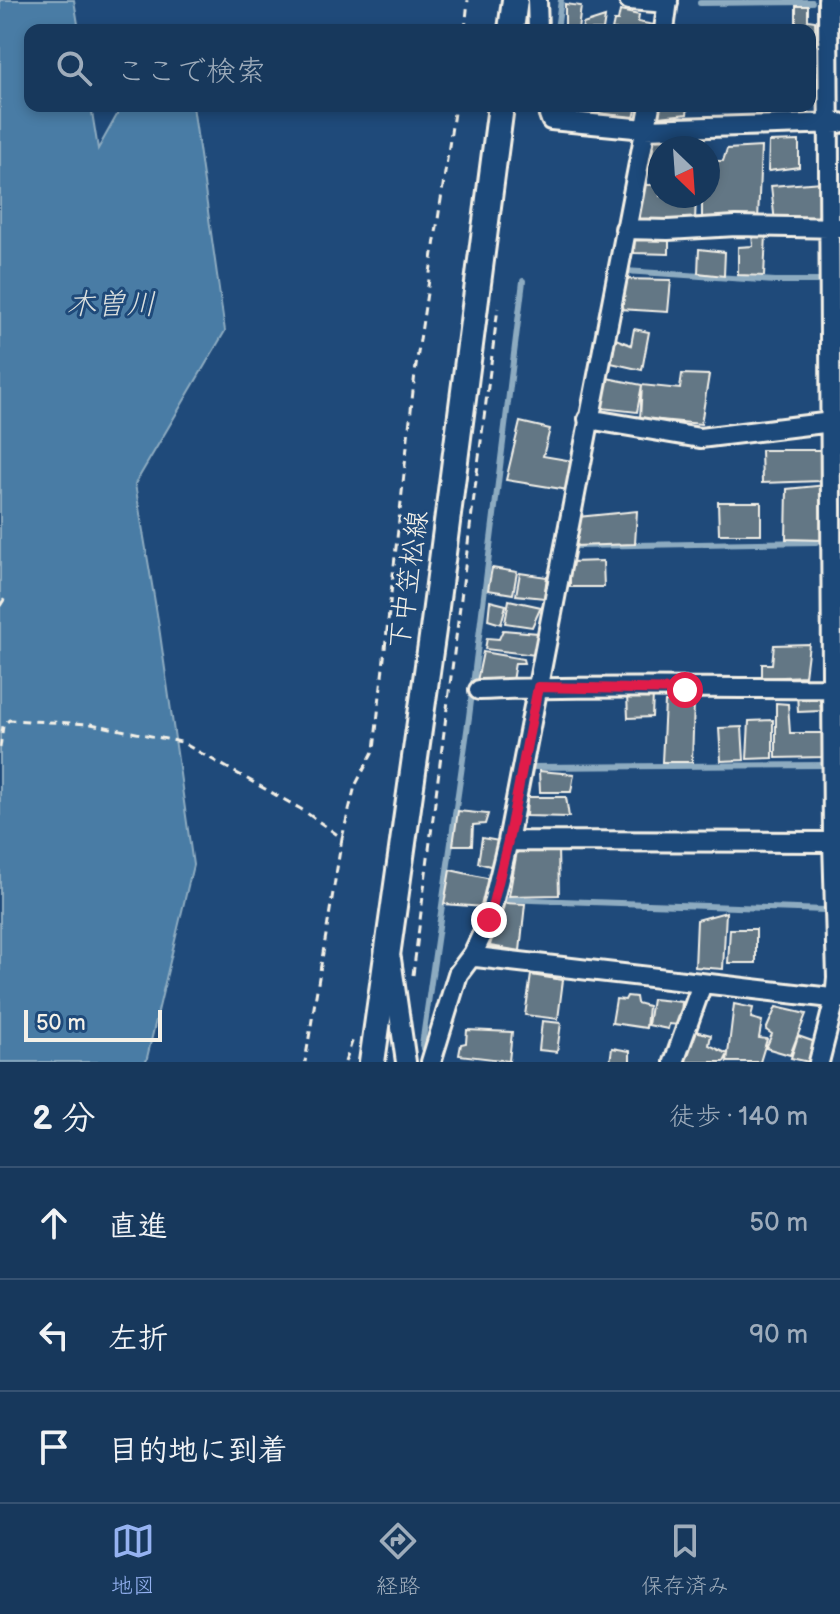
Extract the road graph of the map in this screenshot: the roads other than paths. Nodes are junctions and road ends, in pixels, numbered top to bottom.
1 (515, 0) edge
2 (537, 0) edge
3 (629, 0) edge
4 (828, 0) edge
5 (668, 2) edge
6 (512, 24) edge
7 (538, 24) edge
8 (665, 24) edge
9 (500, 112) edge
10 (548, 112) edge
11 (649, 112) edge
12 (834, 124) edge
13 (645, 129) junction
14 (835, 228) edge
15 (625, 229) junction
16 (588, 419) junction
17 (836, 421) edge
18 (837, 662) edge
19 (538, 687) junction
20 (832, 688) junction
21 (479, 690) dead end
22 (508, 841) junction
23 (833, 842) junction
24 (837, 898) edge
25 (387, 940) junction
26 (473, 954) junction
27 (702, 984) junction
28 (838, 999) edge
29 (372, 1062) edge
30 (406, 1062) edge
31 (431, 1062) edge
32 (674, 1062) edge
33 (819, 1062) edge

1 - 6 main road
2 - 7 street
3 - 5 street
4 - 12 street
5 - 8 street
9 - 25 main road, 下中笠松線
10 - 13 street
11 - 13 street
12 - 13 street
12 - 14 street
13 - 15 street
14 - 15 street
14 - 17 street
15 - 16 street
16 - 17 street
16 - 19 street
17 - 18 street
18 - 20 street
19 - 20 street
19 - 21 street
19 - 22 street
20 - 23 street
22 - 23 street
22 - 26 street
23 - 24 street
24 - 28 street
25 - 29 main road, 下中笠松線
25 - 30 street
26 - 27 street
26 - 31 street
27 - 28 street
27 - 32 street
28 - 33 street

